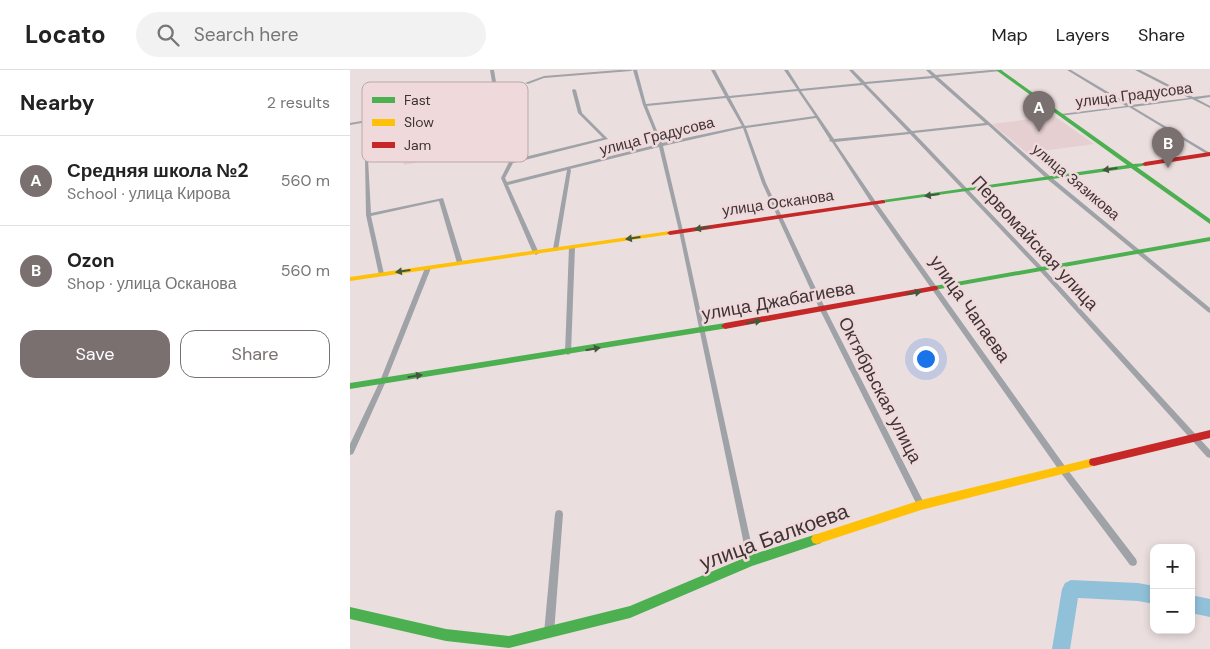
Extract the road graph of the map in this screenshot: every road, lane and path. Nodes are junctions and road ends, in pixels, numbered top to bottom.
1 (543, 70) edge
2 (631, 70) edge
3 (635, 70) edge
4 (713, 70) edge
5 (786, 70) edge
6 (851, 70) edge
7 (928, 70) edge
8 (999, 70) edge
9 (1069, 70) edge
10 (1137, 70) edge
11 (586, 72) edge
12 (935, 75) junction
13 (544, 77) junction
14 (528, 83) edge
15 (864, 83) junction
16 (574, 90) dead end
17 (799, 90) junction
18 (1210, 96) edge
19 (730, 97) junction
20 (1194, 98) junction
21 (645, 105) junction
22 (1130, 107) junction
23 (1210, 107) edge
24 (1061, 115) junction
25 (816, 117) junction
26 (989, 124) junction
27 (744, 127) junction
28 (910, 132) junction
29 (831, 141) junction
30 (661, 145) junction
31 (1210, 155) edge
32 (528, 158) edge
33 (366, 162) edge
34 (511, 162) edge
35 (1132, 165) junction
36 (569, 170) junction
37 (1049, 178) junction
38 (505, 184) junction
39 (965, 190) junction
40 (874, 203) junction
41 (368, 215) junction
42 (780, 217) junction
43 (1210, 222) edge
44 (681, 231) junction
45 (1210, 239) edge
46 (572, 247) junction
47 (556, 249) junction
48 (1140, 252) junction
49 (536, 253) junction
50 (460, 263) junction
51 (428, 268) junction
52 (1042, 270) junction
53 (380, 274) junction
54 (350, 279) edge
55 (936, 289) junction
56 (822, 310) junction
57 (1210, 311) edge
58 (703, 330) junction
59 (568, 353) junction
60 (383, 381) junction
61 (350, 386) edge
62 (1210, 434) edge
63 (1196, 438) junction
64 (350, 452) edge
65 (1210, 455) edge
66 (1064, 471) junction
67 (921, 505) junction
68 (559, 514) dead end
69 (751, 561) junction
70 (1132, 562) dead end
71 (350, 612) edge
72 (548, 633) junction

1 - 13 street
2 - 11 street
3 - 21 street
4 - 19 street, Октябрьская улица
5 - 17 street, улица Чапаева
6 - 15 street, Первомайская улица
7 - 12 street, улица Зязикова
8 - 12 street
8 - 24 main road
9 - 22 street
10 - 20 street
11 - 13 street
12 - 15 street
12 - 26 street, улица Зязикова
13 - 14 street
15 - 17 street
15 - 28 street, Первомайская улица
16 - 32 street
17 - 19 street
17 - 25 street, улица Чапаева
18 - 20 street, улица Градусова
19 - 21 street
19 - 27 street, Октябрьская улица
20 - 22 street, улица Градусова
20 - 23 street
21 - 30 street
22 - 24 street, улица Градусова
22 - 31 street
24 - 35 main road
25 - 27 street, улица Градусова
25 - 29 street, улица Чапаева
26 - 28 street
26 - 37 street, улица Зязикова
27 - 30 street, улица Градусова
27 - 42 street, Октябрьская улица
28 - 29 street
28 - 39 street, Первомайская улица
29 - 40 street, улица Чапаева
30 - 36 street, улица Градусова
30 - 44 street
31 - 35 main road, улица Осканова
33 - 41 street
34 - 38 street
35 -> 37 main road, улица Осканова
35 - 43 main road
36 - 38 street, улица Градусова
36 - 47 street
37 - 39 main road, улица Осканова
37 - 48 street, улица Зязикова
38 - 49 street
39 -> 40 main road, улица Осканова
39 - 52 street, Первомайская улица
40 - 42 main road, улица Осканова
40 - 55 street, улица Чапаева
41 - 50 street
41 - 53 street
42 -> 44 main road, улица Осканова
42 - 56 street, Октябрьская улица
44 -> 46 main road, улица Осканова
44 - 58 street
45 - 48 main road, улица Джабагиева
46 - 47 main road, улица Осканова
46 - 59 street
47 - 49 main road, улица Осканова
48 - 52 main road, улица Джабагиева
48 - 57 street, улица Зязикова
49 - 50 main road, улица Осканова
50 - 51 main road, улица Осканова
51 -> 53 main road, улица Осканова
51 - 60 street
52 - 55 main road, улица Джабагиева
52 - 63 street, Первомайская улица
53 - 54 main road, улица Осканова
56 -> 55 main road, улица Джабагиева
55 - 66 street, улица Чапаева
58 -> 56 main road, улица Джабагиева
56 - 67 street, Октябрьская улица
59 -> 58 main road, улица Джабагиева
58 - 69 street
60 -> 59 main road, улица Джабагиева
60 - 61 main road, улица Джабагиева
60 - 64 street
62 - 63 main road, улица Балкоева
63 - 65 street, Первомайская улица
63 - 66 main road, улица Балкоева
66 - 67 main road, улица Балкоева
66 - 70 street, улица Чапаева
67 - 69 main road, улица Балкоева
68 - 72 street
69 - 72 main road, улица Балкоева
71 - 72 main road, улица Балкоева

